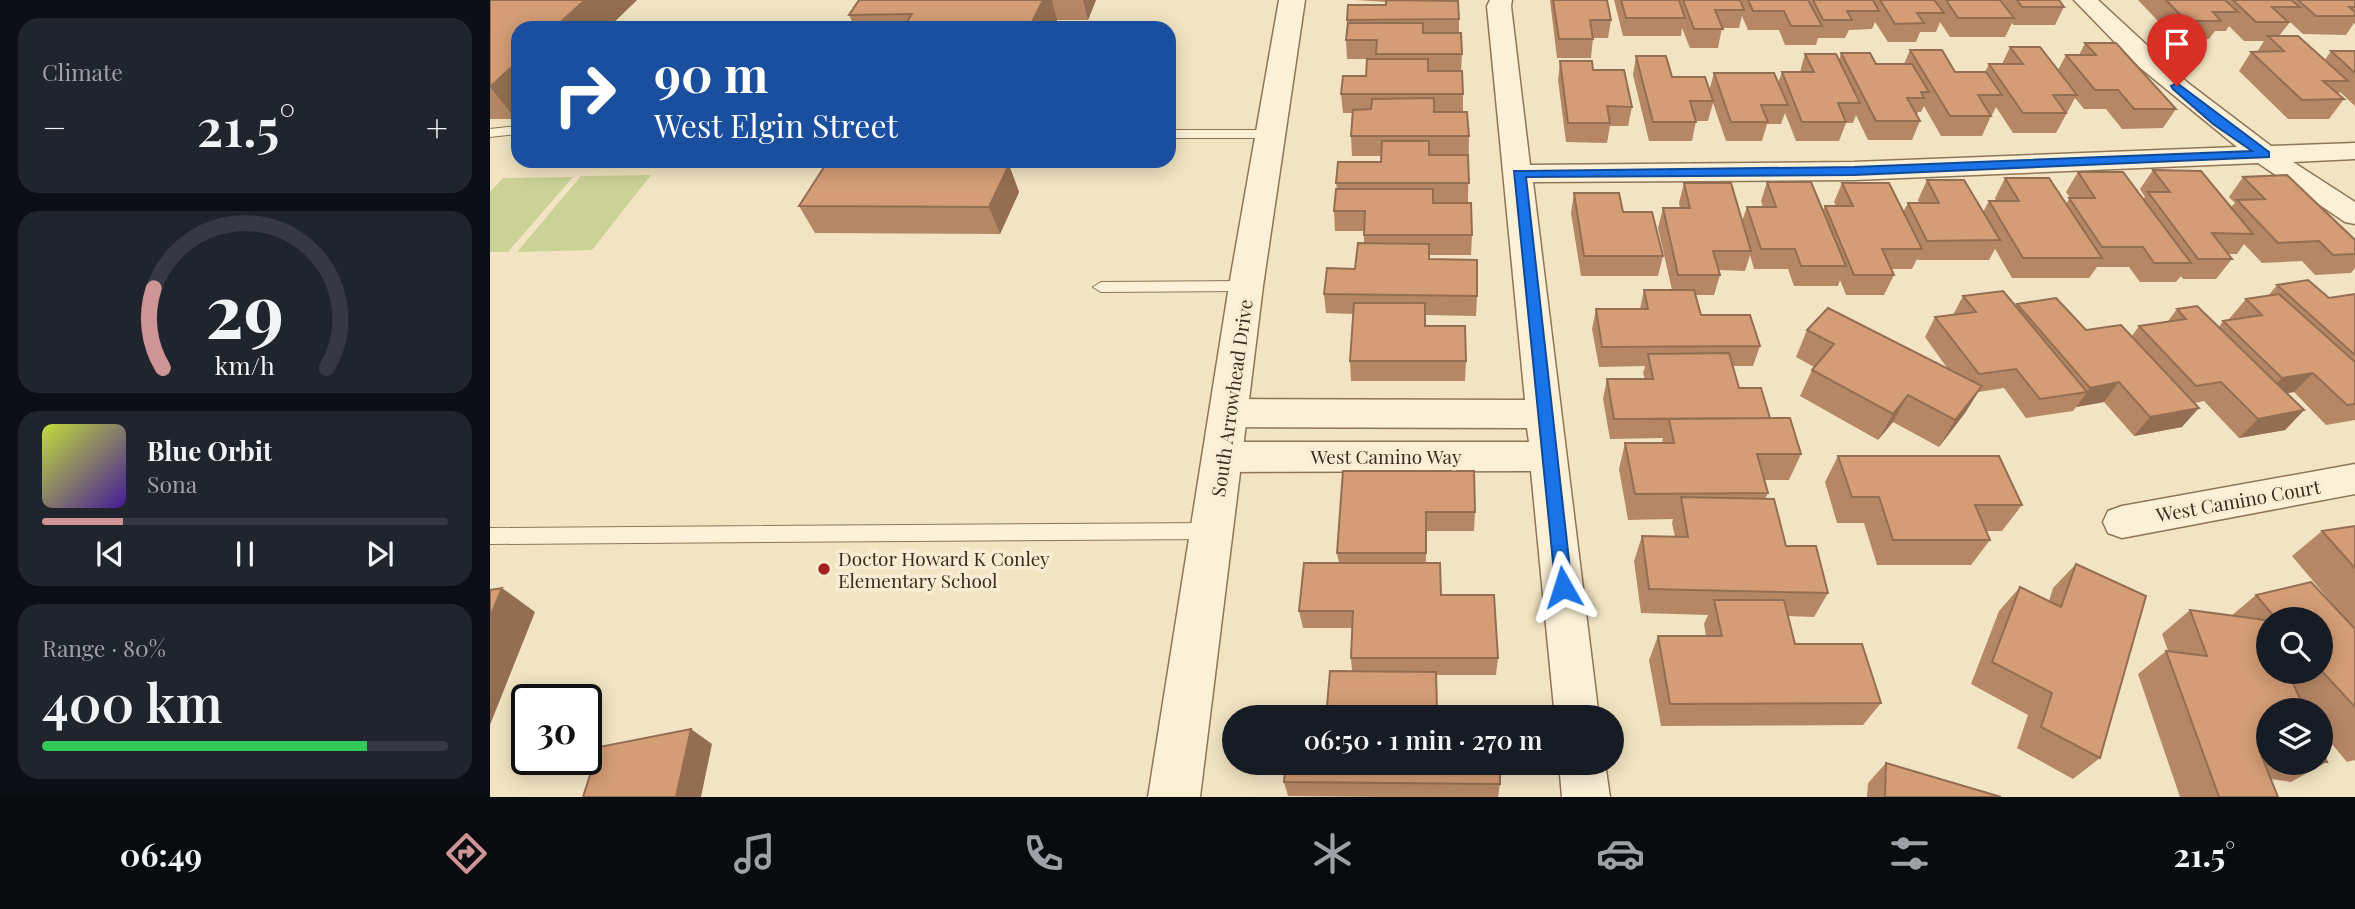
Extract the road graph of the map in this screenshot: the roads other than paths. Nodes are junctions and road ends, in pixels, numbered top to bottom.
1 (1292, 0) edge
2 (1501, 0) edge
3 (2085, 0) edge
4 (511, 131) edge
5 (490, 133) edge
6 (1176, 134) edge
7 (1272, 134) junction
8 (2355, 151) edge
9 (2265, 154) junction
10 (1519, 174) junction
11 (2355, 215) edge
12 (1246, 286) junction
13 (1101, 287) dead end
14 (1229, 413) junction
15 (1544, 414) junction
16 (1548, 456) junction
17 (1223, 457) junction
18 (2355, 479) edge
19 (2122, 522) dead end
20 (1213, 531) junction
21 (490, 536) edge
22 (1576, 705) edge
23 (1583, 775) edge
24 (1174, 797) edge
25 (1586, 797) edge

1 - 7 street, South Arrowhead Drive
2 - 10 street
3 - 9 street
4 - 5 lane
6 - 7 lane
7 - 12 street, South Arrowhead Drive
8 - 9 street
9 - 10 street
9 - 11 street
10 - 15 street
12 - 13 lane
12 - 14 street, South Arrowhead Drive
14 - 15 street
14 - 17 street, South Arrowhead Drive
15 - 16 street
16 - 17 street, West Camino Way
16 - 22 street
17 - 20 street, South Arrowhead Drive
18 - 19 street, West Camino Court
20 - 21 lane
20 - 24 street, South Arrowhead Drive
23 - 25 street

